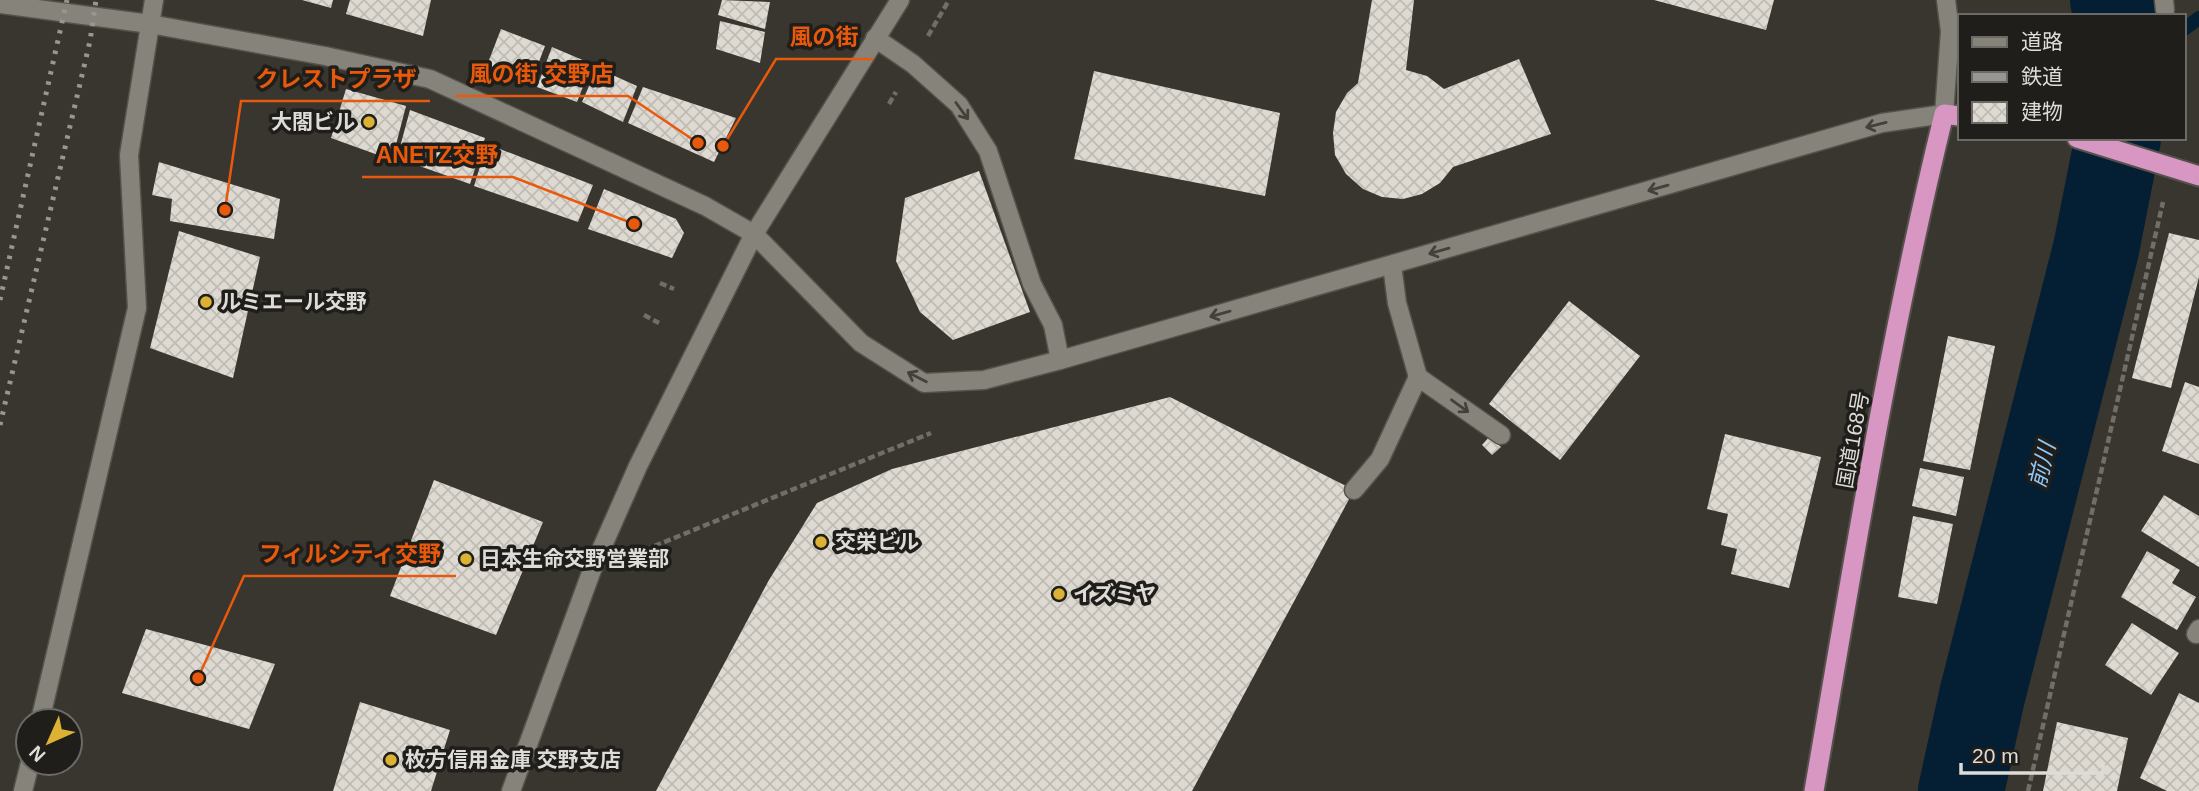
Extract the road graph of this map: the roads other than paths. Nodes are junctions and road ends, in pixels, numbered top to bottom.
1 (154, 0) edge
2 (900, 0) edge
3 (1946, 0) edge
4 (0, 4) edge
5 (150, 24) junction
6 (876, 38) junction
7 (1951, 115) edge
8 (2083, 140) edge
9 (2199, 176) edge
10 (754, 234) junction
11 (1392, 265) junction
12 (1060, 360) junction
13 (1418, 377) junction
14 (1501, 435) dead end
15 (1354, 490) dead end
16 (43, 707) edge
17 (511, 791) edge
18 (1814, 791) edge

1 - 5 street
2 - 6 street
3 - 7 street
4 - 5 street
5 - 10 street
5 - 16 street
6 - 10 street
6 -> 12 street
7 -> 11 street
7 - 18 highway, 国道168号
8 - 9 highway
12 -> 10 street
10 - 17 street
11 -> 12 street
11 - 13 street
13 -> 14 street
13 - 15 street

